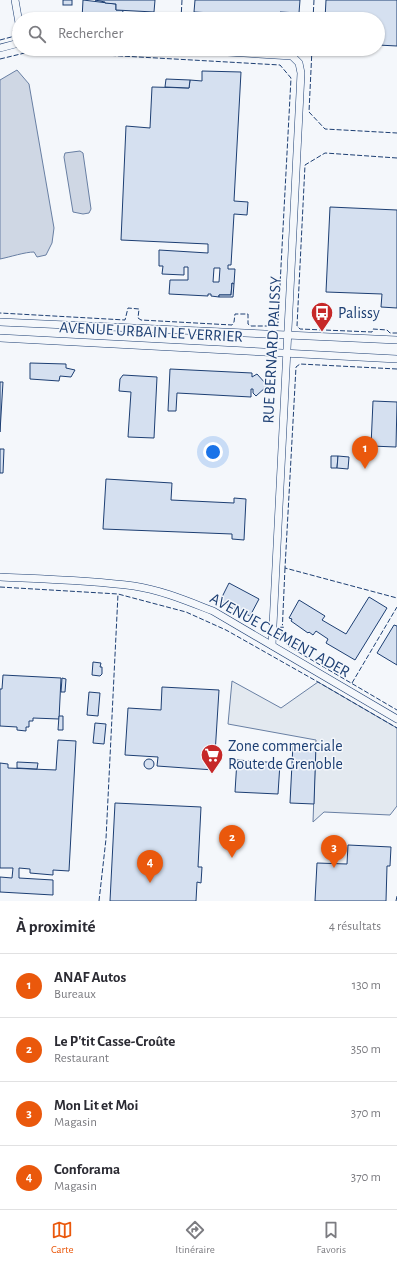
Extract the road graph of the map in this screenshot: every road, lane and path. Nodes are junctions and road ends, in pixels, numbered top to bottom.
1 (15, 0) edge
2 (17, 12) edge
3 (12, 45) edge
4 (0, 48) edge
5 (292, 56) edge
6 (0, 322) edge
7 (287, 335) junction
8 (0, 338) edge
9 (397, 340) edge
10 (286, 353) junction
11 (397, 359) edge
12 (0, 578) edge
13 (272, 645) junction
14 (397, 719) edge

1 - 2 street
3 - 4 street
5 - 7 street, RUE BERNARD PALISSY
6 - 7 street, AVENUE URBAIN LE VERRIER
7 - 9 street, AVENUE URBAIN LE VERRIER
7 - 10 street, RUE BERNARD PALISSY
8 - 10 street, AVENUE URBAIN LE VERRIER
10 - 11 street, AVENUE URBAIN LE VERRIER
10 - 13 street, RUE BERNARD PALISSY
12 - 13 street, AVENUE CLÉMENT ADER
13 - 14 street, AVENUE CLÉMENT ADER

